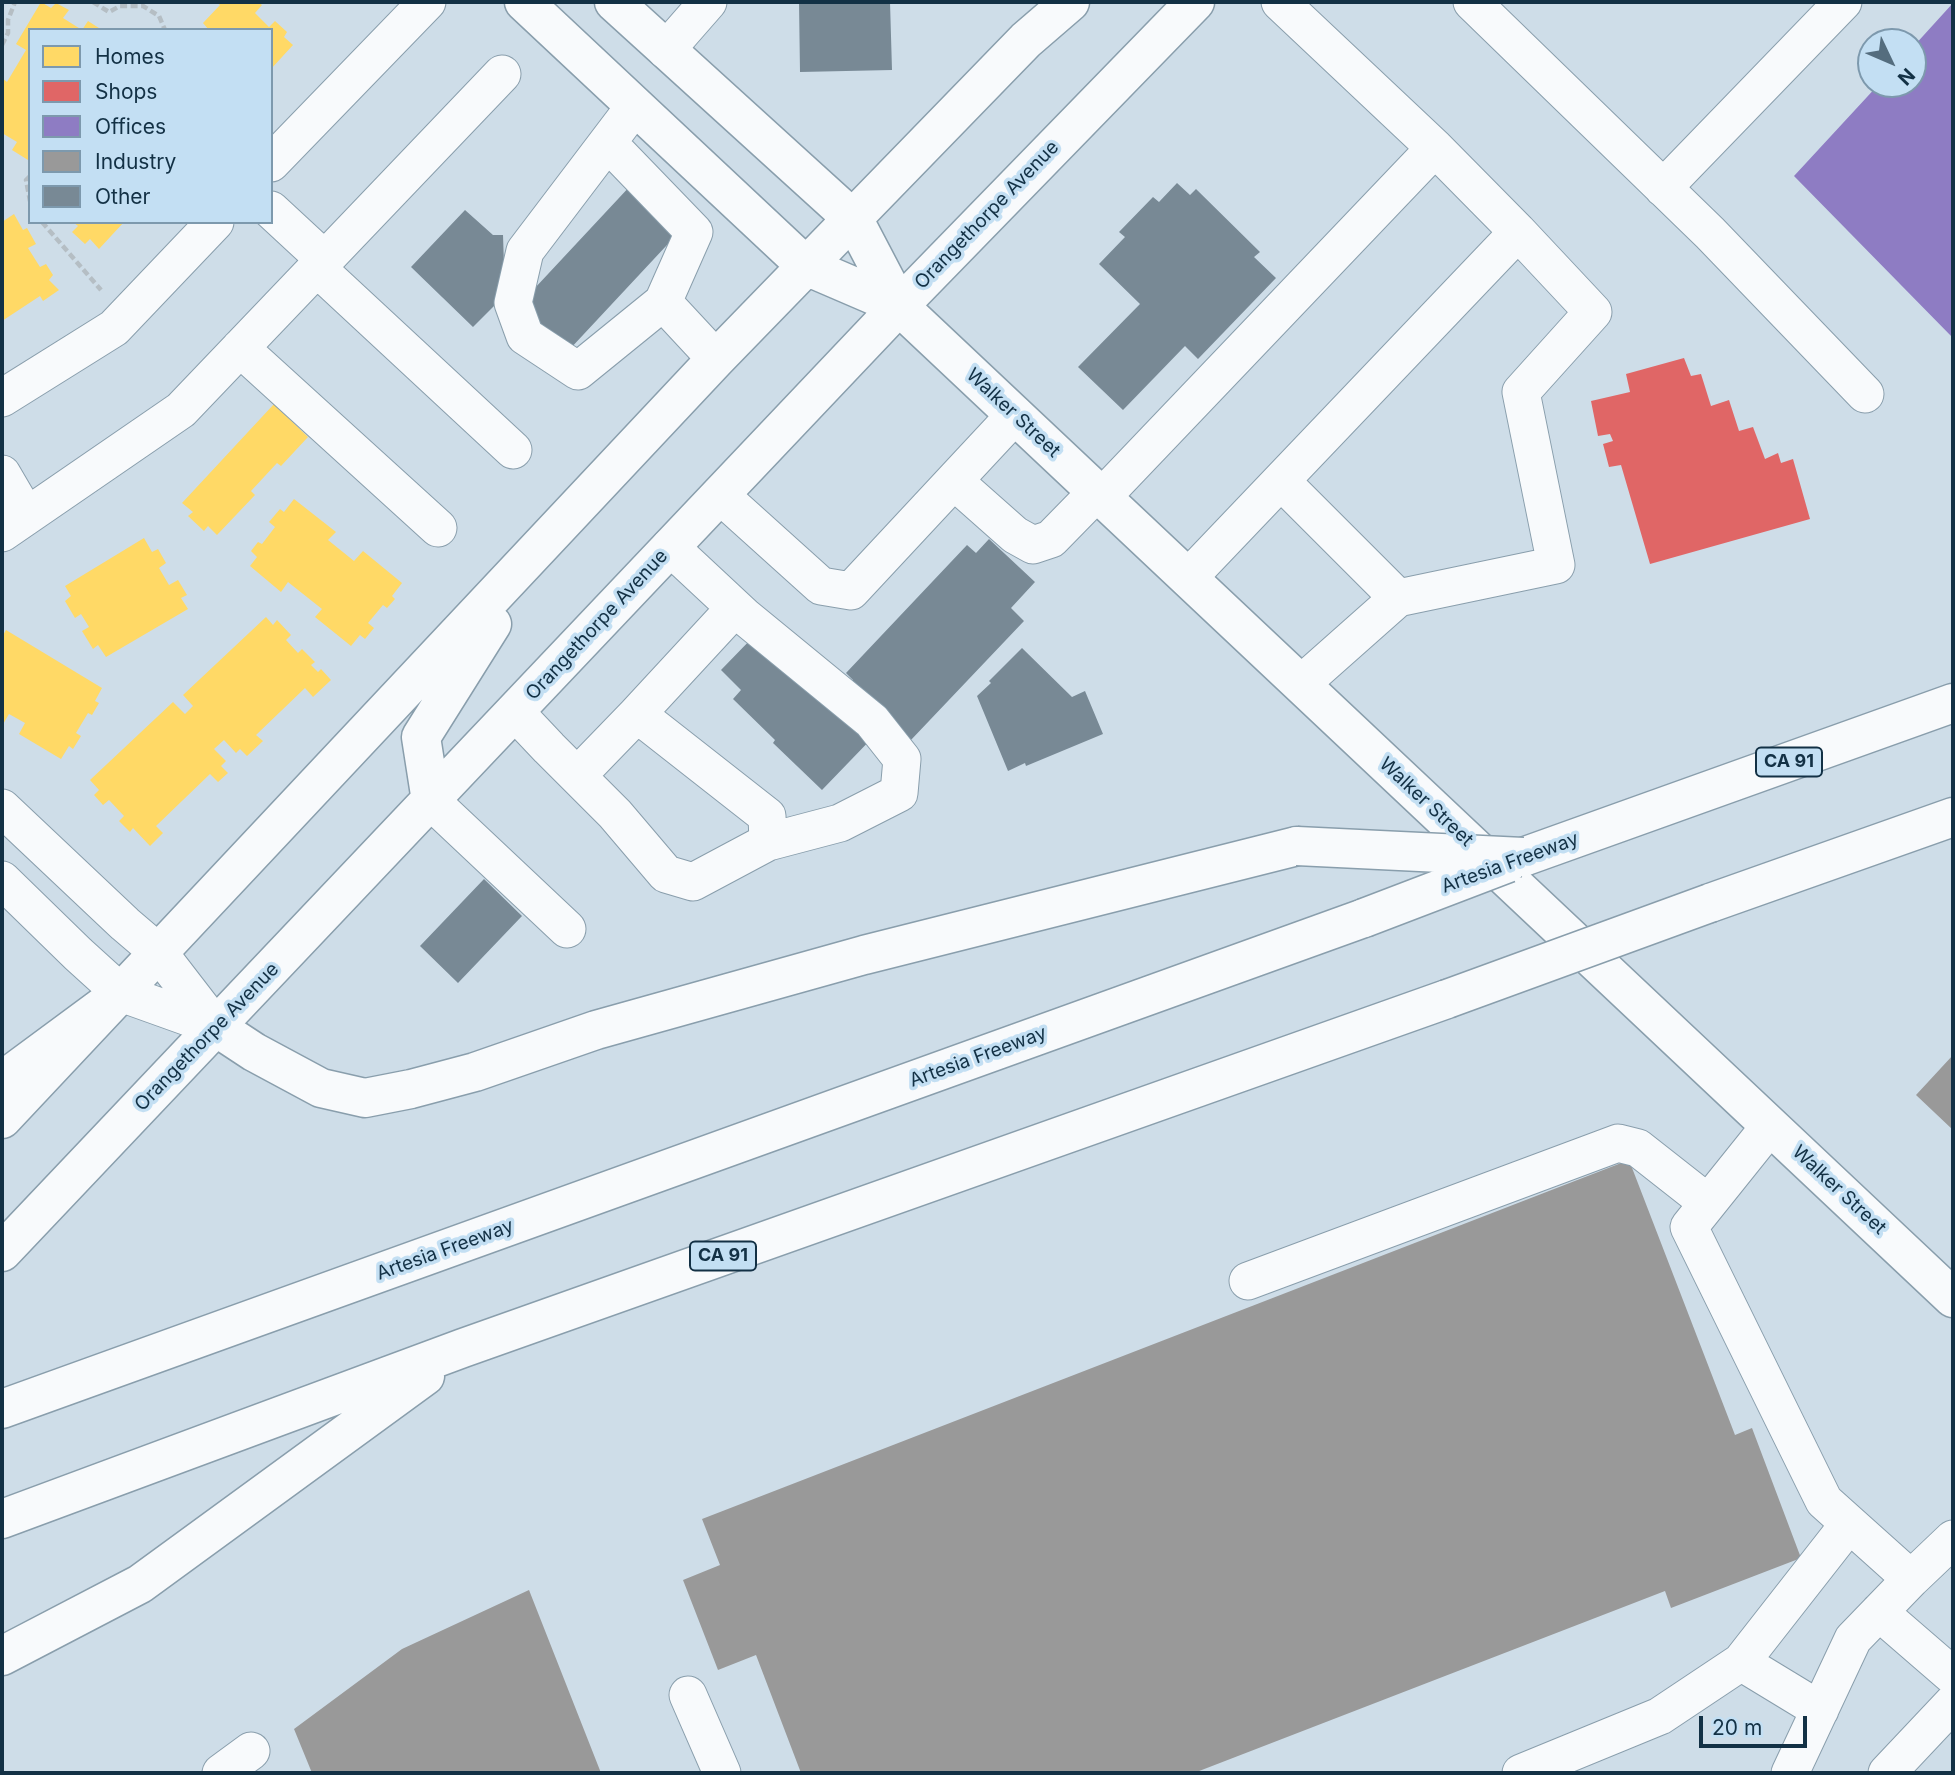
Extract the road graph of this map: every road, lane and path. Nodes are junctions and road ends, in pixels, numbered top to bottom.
1 (15, 2) edge
2 (93, 2) edge
3 (524, 2) edge
4 (614, 2) edge
5 (708, 2) edge
6 (1195, 2) edge
7 (1280, 2) edge
8 (1472, 2) edge
9 (1843, 2) edge
10 (1055, 6) edge
11 (421, 8) edge
12 (164, 28) edge
13 (2, 45) edge
14 (666, 50) junction
15 (502, 74) dead end
16 (635, 106) junction
17 (608, 143) junction
18 (1435, 148) junction
19 (273, 161) edge
20 (1663, 188) junction
21 (273, 212) edge
22 (854, 220) junction
23 (44, 224) edge
24 (213, 224) edge
25 (1518, 232) junction
26 (321, 264) junction
27 (806, 266) junction
28 (663, 302) junction
29 (899, 306) junction
30 (125, 317) junction
31 (240, 348) junction
32 (716, 359) junction
33 (1865, 394) dead end
34 (2, 398) edge
35 (1015, 415) junction
36 (513, 450) dead end
37 (2, 474) edge
38 (954, 481) junction
39 (1280, 481) junction
40 (1099, 494) junction
41 (720, 495) junction
42 (14, 524) edge
43 (438, 528) dead end
44 (670, 547) junction
45 (540, 549) junction
46 (1188, 578) junction
47 (1398, 598) junction
48 (735, 608) junction
49 (1301, 684) junction
50 (1953, 703) edge
51 (515, 712) junction
52 (637, 714) junction
53 (577, 776) junction
54 (431, 801) junction
55 (2, 808) edge
56 (1953, 817) edge
57 (768, 842) junction
58 (1523, 857) junction
59 (2, 880) edge
60 (567, 929) dead end
61 (159, 953) junction
62 (121, 993) junction
63 (216, 1027) junction
64 (2, 1081) edge
65 (2, 1119) edge
66 (1770, 1125) junction
67 (1708, 1203) junction
68 (2, 1252) edge
69 (1248, 1281) dead end
70 (1953, 1298) edge
71 (463, 1348) junction
72 (2, 1409) edge
73 (2, 1519) edge
74 (1849, 1524) junction
75 (1953, 1539) edge
76 (1911, 1579) junction
77 (1879, 1612) junction
78 (2, 1656) edge
79 (1741, 1662) junction
80 (1953, 1676) edge
81 (688, 1695) dead end
82 (1953, 1703) edge
83 (1820, 1710) junction
84 (251, 1751) dead end
85 (221, 1773) edge
86 (722, 1773) edge
87 (1521, 1773) edge
88 (1790, 1773) edge
89 (1887, 1773) edge

1 - 13 path
2 - 12 path
3 - 16 main road, Walker Street
4 - 14 main road, Walker Street
5 - 14 street
6 - 29 main road, Orangethorpe Avenue
7 - 18 street
8 - 20 street
9 - 20 street
10 - 22 main road
11 - 19 street
14 - 22 main road, Walker Street
15 - 26 street
16 - 17 street
16 - 27 main road, Walker Street
17 - 28 street
17 - 28 street
18 - 25 street
18 - 40 street
20 - 33 street
21 - 26 street
22 - 27 main road
22 - 29 main road, Walker Street
23 - 30 path
24 - 30 street
25 - 39 street
25 - 47 street
26 - 31 street
26 - 36 street
27 - 29 main road, Walker Street
27 - 32 main road
28 - 32 street
29 - 35 main road, Walker Street
29 - 41 main road, Orangethorpe Avenue
30 - 34 street
31 - 42 street
31 - 43 street
32 - 45 main road
35 - 38 street
35 - 40 main road, Walker Street
37 - 42 street
38 - 40 street
38 - 41 street
39 - 46 street
39 - 47 street
40 - 46 main road, Walker Street
41 - 44 main road, Orangethorpe Avenue
44 - 48 street
44 - 51 main road, Orangethorpe Avenue
45 - 54 main road
45 - 61 main road
46 - 49 main road, Walker Street
47 - 49 street
48 - 52 street
48 - 57 street
49 - 66 main road, Walker Street
50 - 58 main road, Artesia Freeway / CA 91
51 - 53 street
51 - 54 main road, Orangethorpe Avenue
52 - 53 street
52 - 57 street
53 - 57 street
54 - 60 street
54 - 63 main road, Orangethorpe Avenue
55 - 61 street
56 - 71 main road, CA 91, bridge
58 - 63 main road, bridge
58 - 72 main road, Artesia Freeway / CA 91, bridge
59 - 62 street
61 - 62 main road
61 - 63 street
62 - 63 street
62 - 64 main road
62 - 65 main road
63 - 68 main road, Orangethorpe Avenue
66 - 67 street
66 - 70 main road, Walker Street
67 - 69 street
67 - 74 street
71 - 73 main road, CA 91
71 - 78 main road
74 - 76 street
74 - 79 street
75 - 76 street
76 - 77 street
77 - 80 street
77 - 83 street
79 - 83 street
79 - 87 street
81 - 86 street
82 - 89 street
83 - 88 street
84 - 85 street

